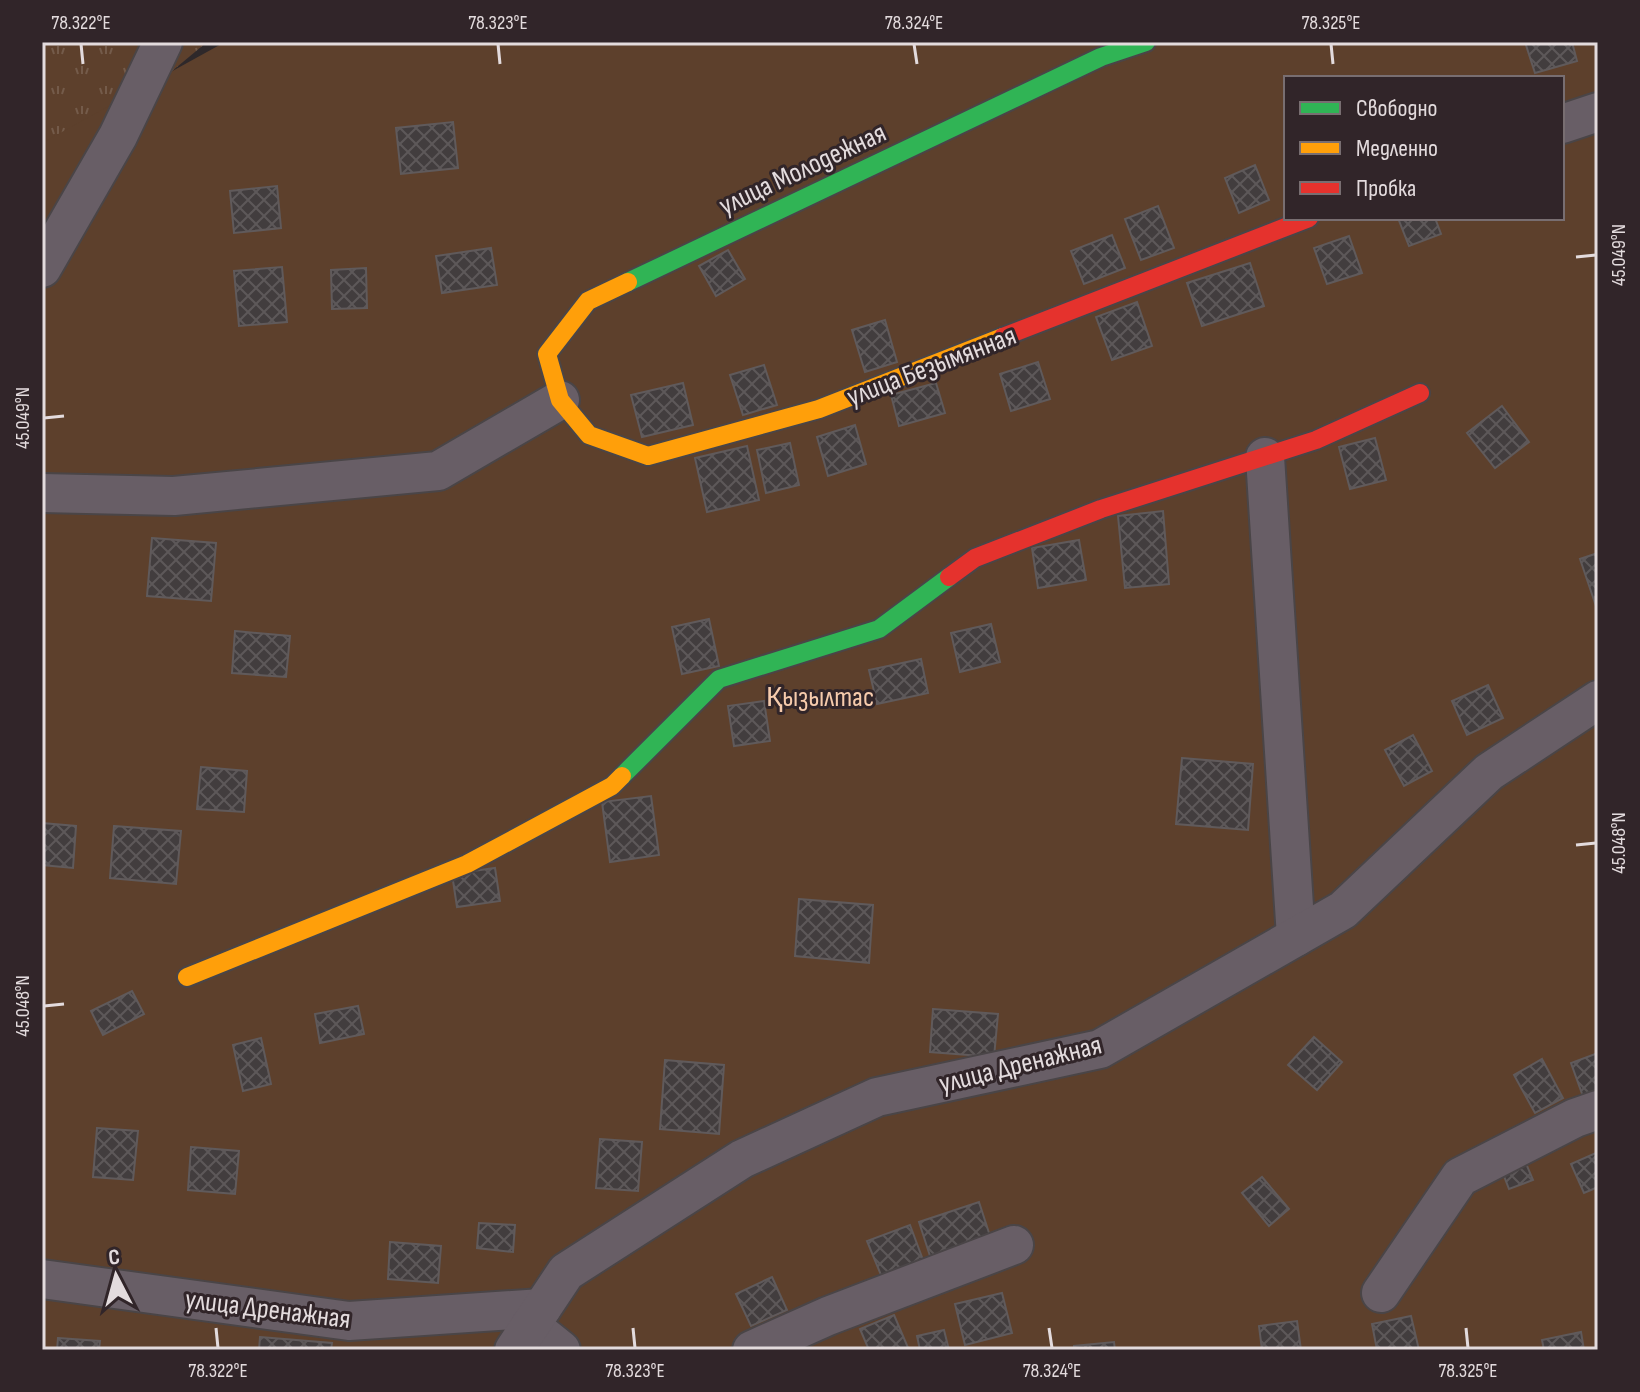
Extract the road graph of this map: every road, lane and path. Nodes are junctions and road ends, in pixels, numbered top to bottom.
1 (163, 42) edge
2 (1146, 42) edge
3 (1598, 112) edge
4 (1564, 123) edge
5 (1304, 220) edge
6 (42, 268) edge
7 (1420, 393) dead end
8 (560, 400) junction
9 (1265, 457) junction
10 (42, 493) edge
11 (1598, 700) edge
12 (1296, 937) junction
13 (187, 977) dead end
14 (1598, 1110) edge
15 (1014, 1245) dead end
16 (42, 1279) edge
17 (1381, 1293) dead end
18 (529, 1328) edge
19 (561, 1350) edge
20 (752, 1350) edge

1 - 6 street
2 - 8 street, улица Молодежная
3 - 4 street
5 - 8 street, улица Безымянная
7 - 9 street
8 - 10 street
9 - 12 street
9 - 13 street
11 - 12 street, улица Дренажная
12 - 18 street, улица Дренажная
14 - 17 street
15 - 20 street
16 - 18 street, улица Дренажная
18 - 19 street

